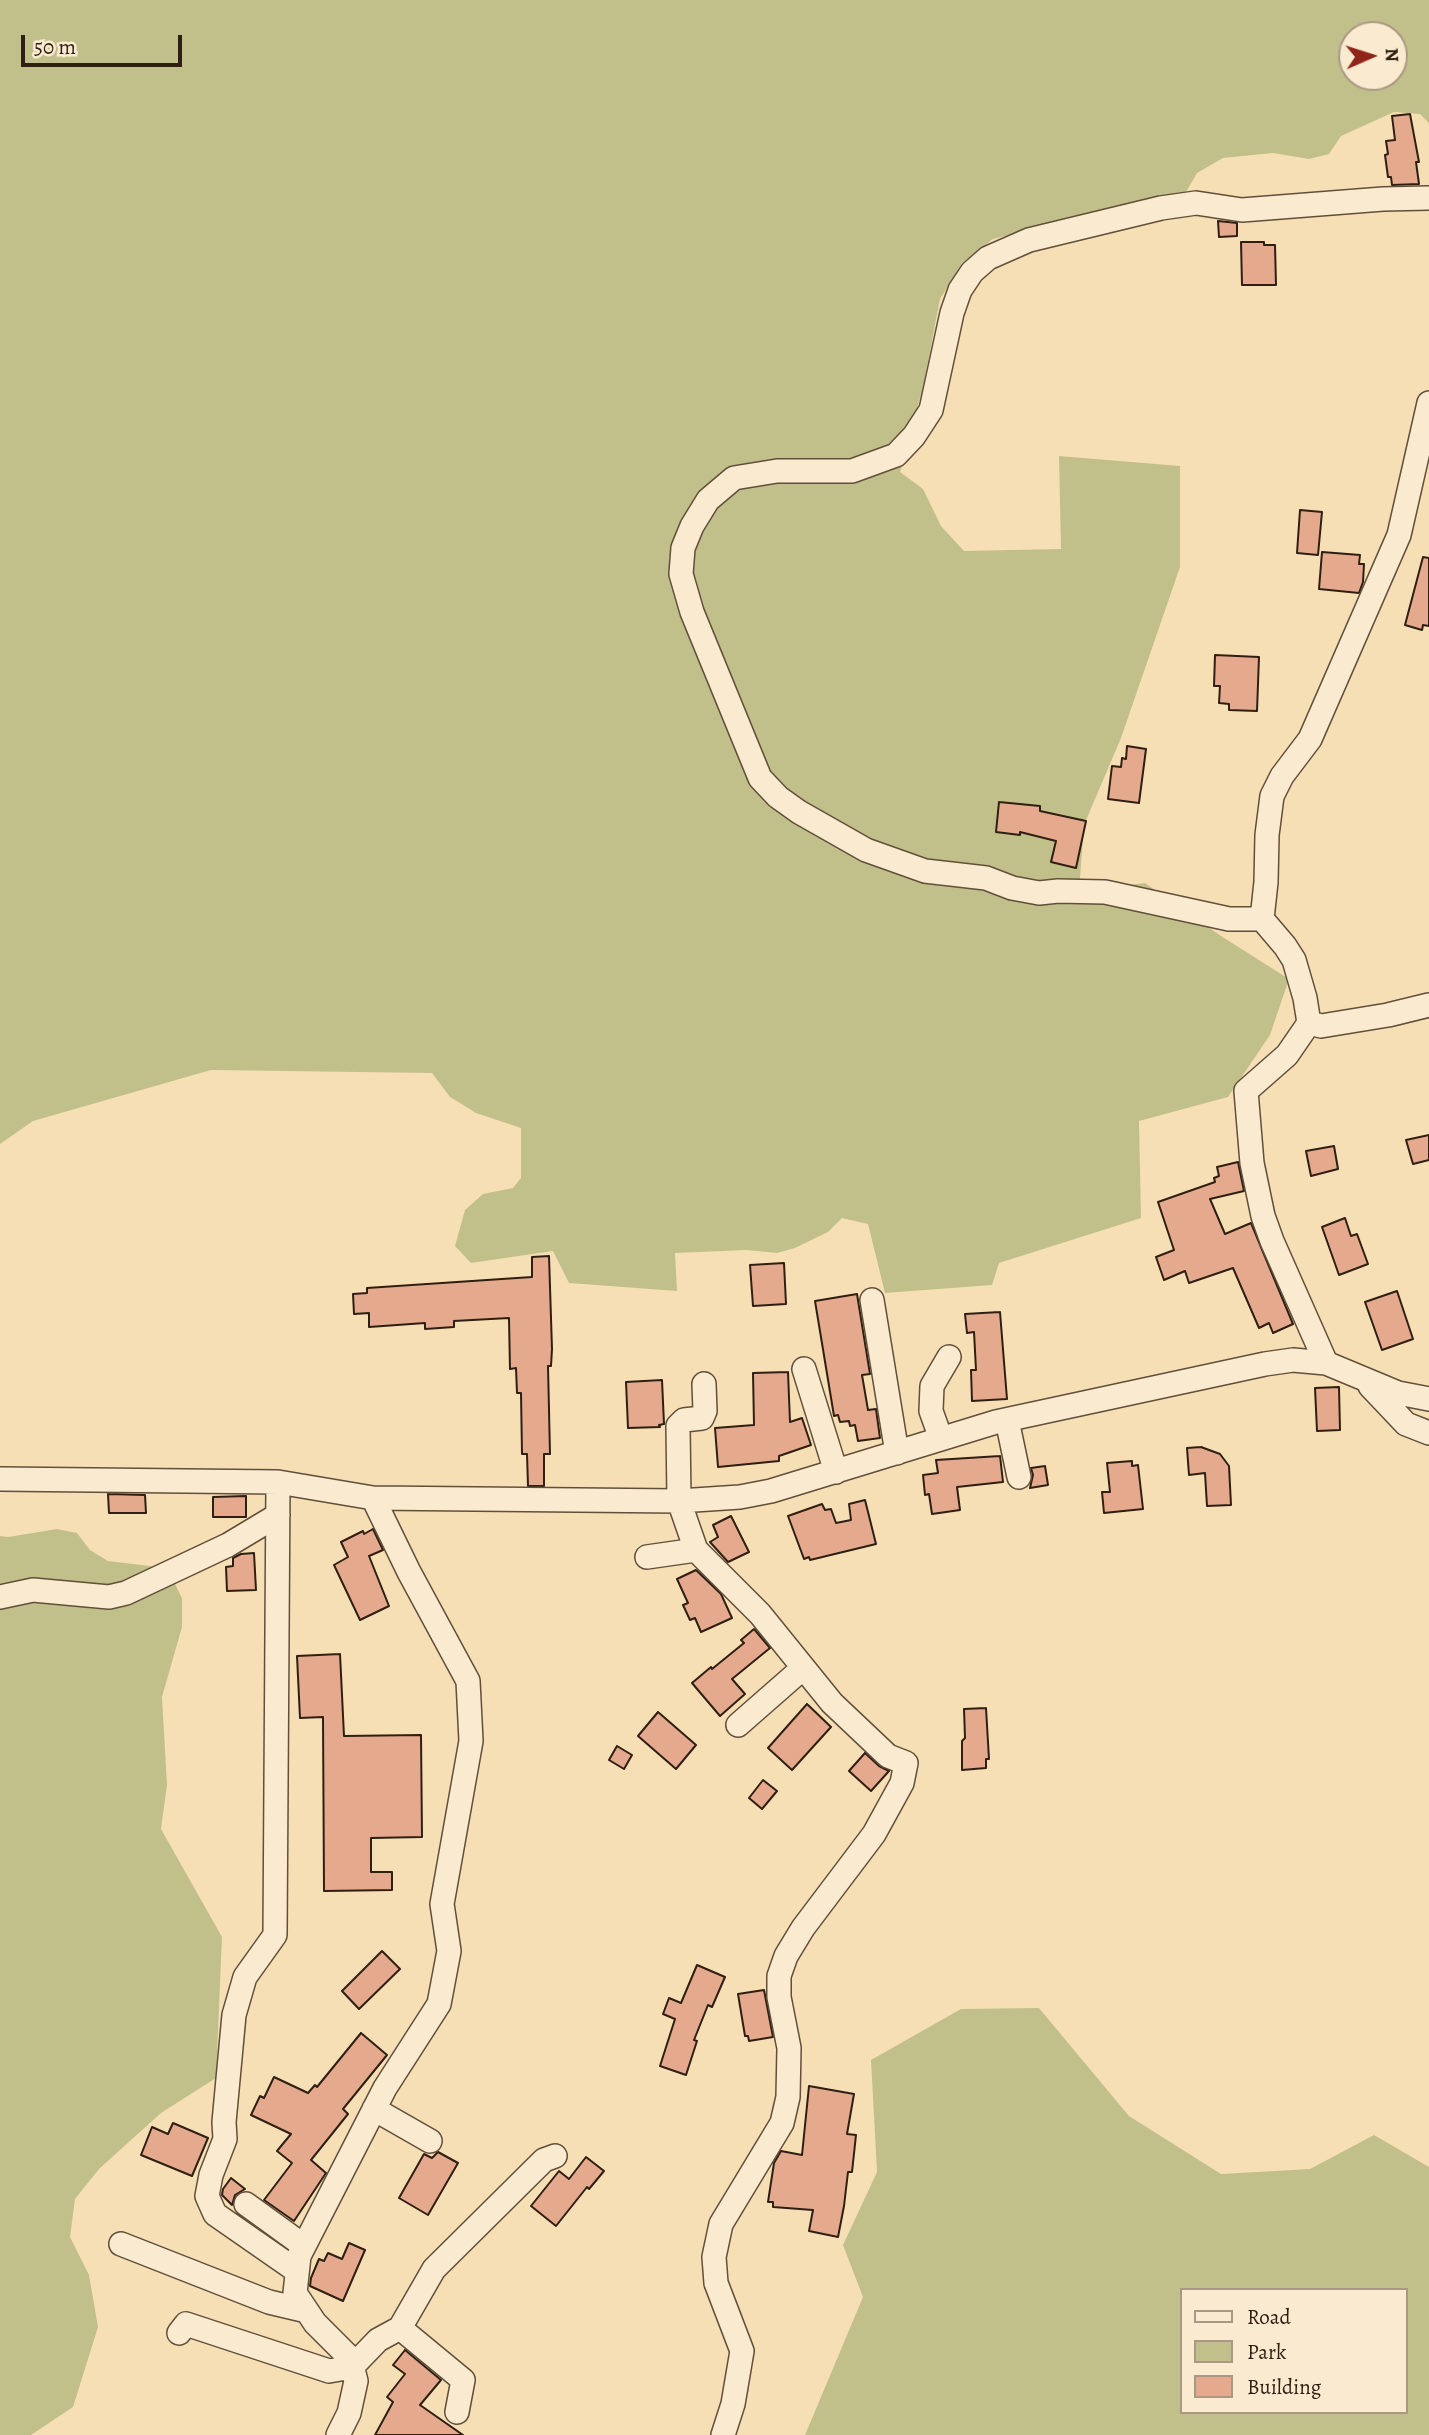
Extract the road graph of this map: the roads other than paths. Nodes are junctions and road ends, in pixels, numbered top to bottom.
1 (1429, 198) edge
2 (1429, 403) edge
3 (1262, 919) junction
4 (1429, 1005) edge
5 (1309, 1023) junction
6 (872, 1300) dead end
7 (949, 1357) dead end
8 (1326, 1363) junction
9 (804, 1369) dead end
10 (1365, 1380) junction
11 (704, 1384) dead end
12 (1429, 1399) edge
13 (1007, 1420) junction
14 (1429, 1433) edge
15 (941, 1439) junction
16 (897, 1453) junction
17 (836, 1472) junction
18 (1019, 1477) dead end
19 (0, 1479) edge
20 (278, 1482) junction
21 (373, 1498) junction
22 (679, 1501) junction
23 (278, 1515) junction
24 (696, 1550) junction
25 (647, 1557) dead end
26 (0, 1597) edge
27 (803, 1668) junction
28 (738, 1725) dead end
29 (374, 2109) junction
30 (430, 2141) dead end
31 (555, 2157) dead end
32 (246, 2204) dead end
33 (121, 2244) dead end
34 (304, 2246) junction
35 (297, 2271) junction
36 (307, 2311) junction
37 (400, 2328) junction
38 (179, 2333) dead end
39 (352, 2367) junction
40 (457, 2412) dead end
41 (338, 2435) edge
42 (723, 2435) edge

1 - 3 street
2 - 3 street
3 - 5 street
4 - 5 street
5 - 8 street
6 - 16 street
7 - 15 street
8 - 10 street
8 - 13 street
9 - 17 street
10 - 12 street
10 - 14 street
11 - 22 street
13 - 15 street
13 - 18 street
15 - 16 street
16 - 17 street
17 - 22 street
19 - 20 street
20 - 21 street
20 - 23 street
21 - 22 street
21 - 29 street
22 - 24 street
23 - 26 street
23 - 35 street
24 - 25 street
24 - 27 street
27 - 28 street
27 - 42 street
29 - 30 street
29 - 34 street
31 - 37 street
32 - 34 street
33 - 36 street
34 - 35 street
35 - 36 street
36 - 39 street
37 - 39 street
37 - 40 street
38 - 39 street
39 - 41 street

